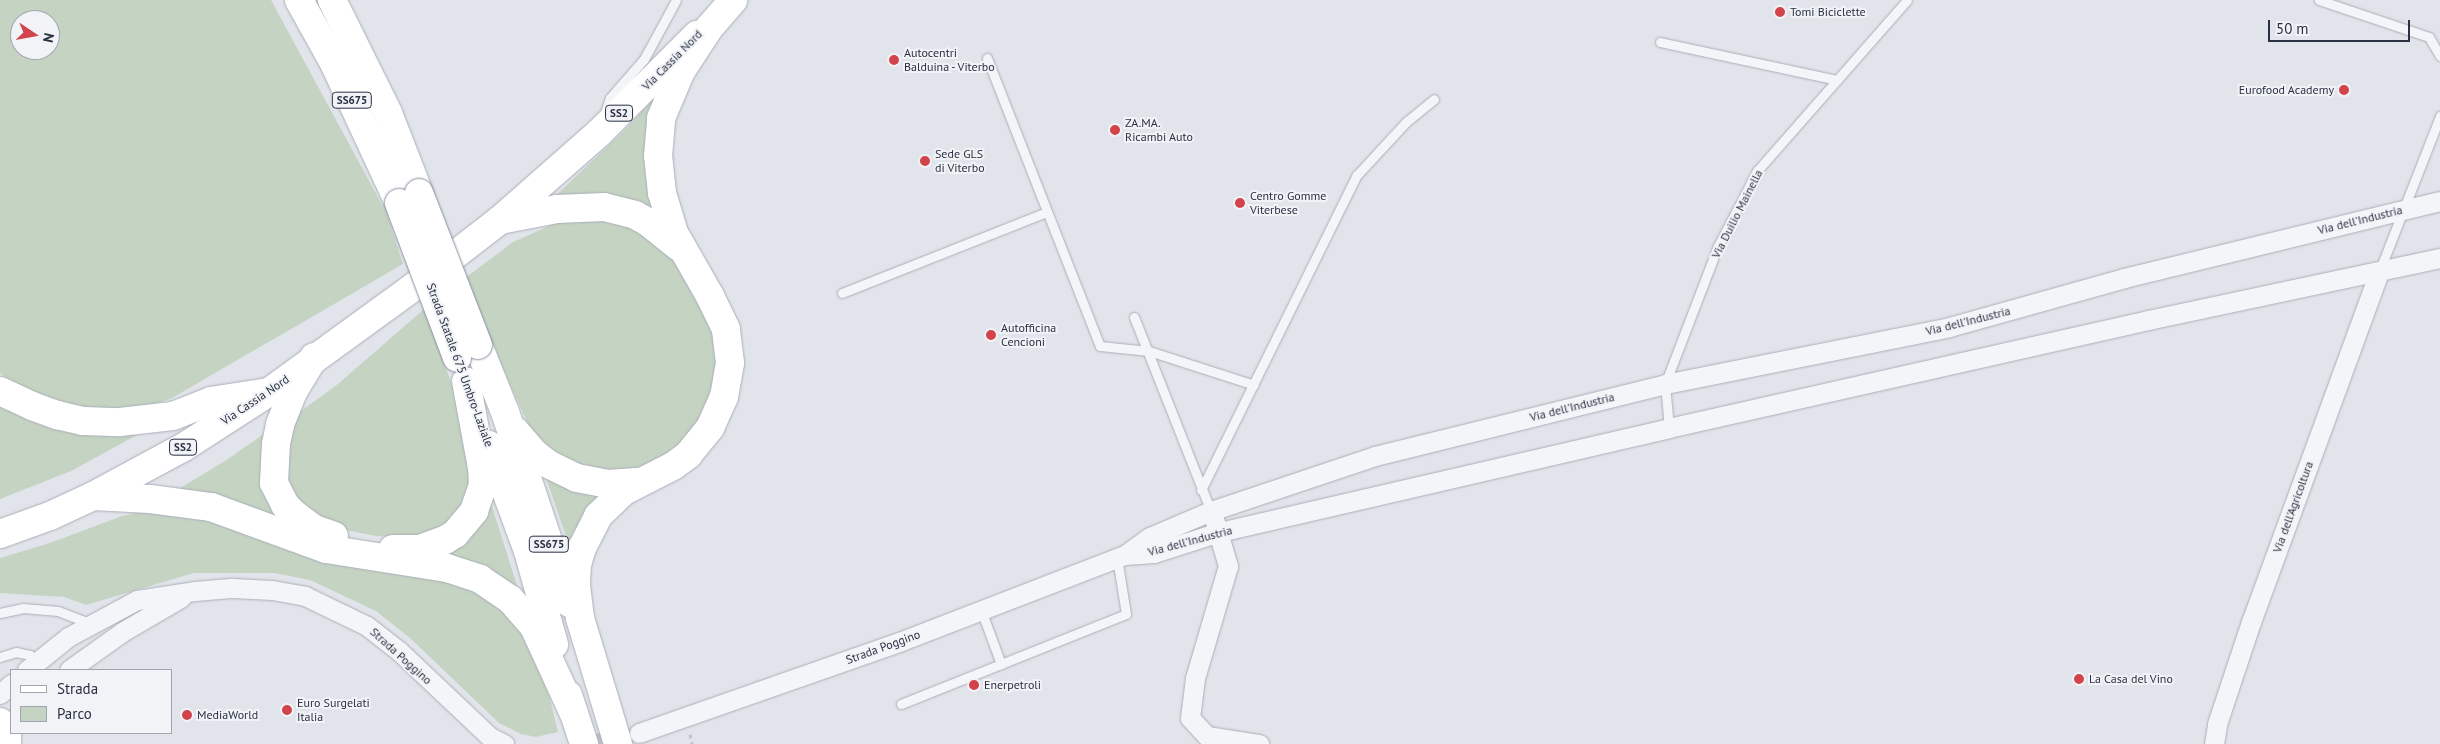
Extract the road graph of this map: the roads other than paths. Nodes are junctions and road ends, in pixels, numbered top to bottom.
1 (292, 0) edge
2 (299, 0) edge
3 (332, 0) edge
4 (676, 0) edge
5 (732, 0) edge
6 (1907, 0) edge
7 (2324, 1) edge
8 (1660, 42) dead end
9 (2440, 56) edge
10 (987, 58) dead end
11 (335, 65) junction
12 (1837, 80) junction
13 (1434, 99) dead end
14 (2440, 116) edge
15 (599, 133) junction
16 (409, 198) junction
17 (2440, 201) edge
18 (2402, 210) junction
19 (1047, 212) junction
20 (492, 227) junction
21 (683, 252) junction
22 (2440, 258) edge
23 (2379, 272) junction
24 (842, 293) dead end
25 (1134, 317) dead end
26 (1149, 351) junction
27 (314, 357) junction
28 (467, 361) junction
29 (1665, 384) junction
30 (1254, 385) junction
31 (0, 391) edge
32 (269, 392) junction
33 (504, 412) junction
34 (1669, 428) junction
35 (640, 482) junction
36 (1201, 490) junction
37 (93, 496) junction
38 (1211, 511) junction
39 (2, 532) edge
40 (1219, 532) junction
41 (1121, 556) junction
42 (195, 591) junction
43 (981, 610) junction
44 (0, 613) edge
45 (91, 623) junction
46 (0, 657) edge
47 (1001, 664) junction
48 (30, 668) edge
49 (71, 669) edge
50 (10, 685) edge
51 (0, 694) edge
52 (901, 704) dead end
53 (574, 714) junction
54 (625, 740) edge
55 (504, 744) edge
56 (584, 744) edge
57 (1259, 744) edge
58 (2214, 744) edge

1 - 11 main road
2 - 11 main road, Strada Statale 675 Umbro-Laziale / SS675
3 - 16 main road, Strada Statale 675 Umbro-Laziale / SS675
4 - 15 lane
5 - 15 main road, Via Cassia Nord / SS2
5 - 21 main road
6 - 12 lane, Via Duilio Mainella
7 - 9 lane
8 - 12 lane
10 - 19 lane
11 - 16 main road, Strada Statale 675 Umbro-Laziale / SS675
12 - 29 lane, Via Duilio Mainella
13 - 30 lane
14 - 18 lane
15 - 20 main road, Via Cassia Nord / SS2
16 - 28 main road, Strada Statale 675 Umbro-Laziale / SS675, bridge
17 - 18 street, Via dell'Industria
18 - 23 lane
18 - 29 street, Via dell'Industria
19 - 24 lane
19 - 26 lane
20 - 21 main road
20 - 27 main road, Via Cassia Nord / SS2
21 - 35 main road
22 - 23 street, Via dell'Industria
23 - 34 street, Via dell'Industria
23 - 58 street, Via dell'Agricoltura
25 - 26 lane
26 - 30 lane
26 - 36 lane
27 - 28 main road
27 - 32 main road, Via Cassia Nord / SS2
28 - 33 main road, Strada Statale 675 Umbro-Laziale / SS675
28 - 53 main road, Strada Statale 675 Umbro-Laziale / SS675
29 - 34 lane
29 - 38 street, Via dell'Industria
30 - 36 lane
31 - 32 main road
32 - 37 main road, Via Cassia Nord / SS2
33 - 35 main road
33 - 54 main road, Strada Statale 675 Umbro-Laziale / SS675
34 - 40 street, Via dell'Industria
35 - 54 main road
36 - 38 lane
37 - 39 main road, Via Cassia Nord / SS2
37 - 53 main road
38 - 40 street
38 - 41 street, Via dell'Industria
40 - 41 street, Via dell'Industria
40 - 57 street
41 - 43 street, Strada Poggino
41 - 47 lane
42 - 45 street, Strada Poggino
42 - 49 street, Strada Poggino
42 - 55 street, Strada Poggino
43 - 47 lane
43 - 54 street, Strada Poggino
44 - 45 lane
45 - 48 street, Strada Poggino
46 - 48 lane
47 - 52 lane
50 - 51 street
53 - 56 main road, Strada Statale 675 Umbro-Laziale / SS675

